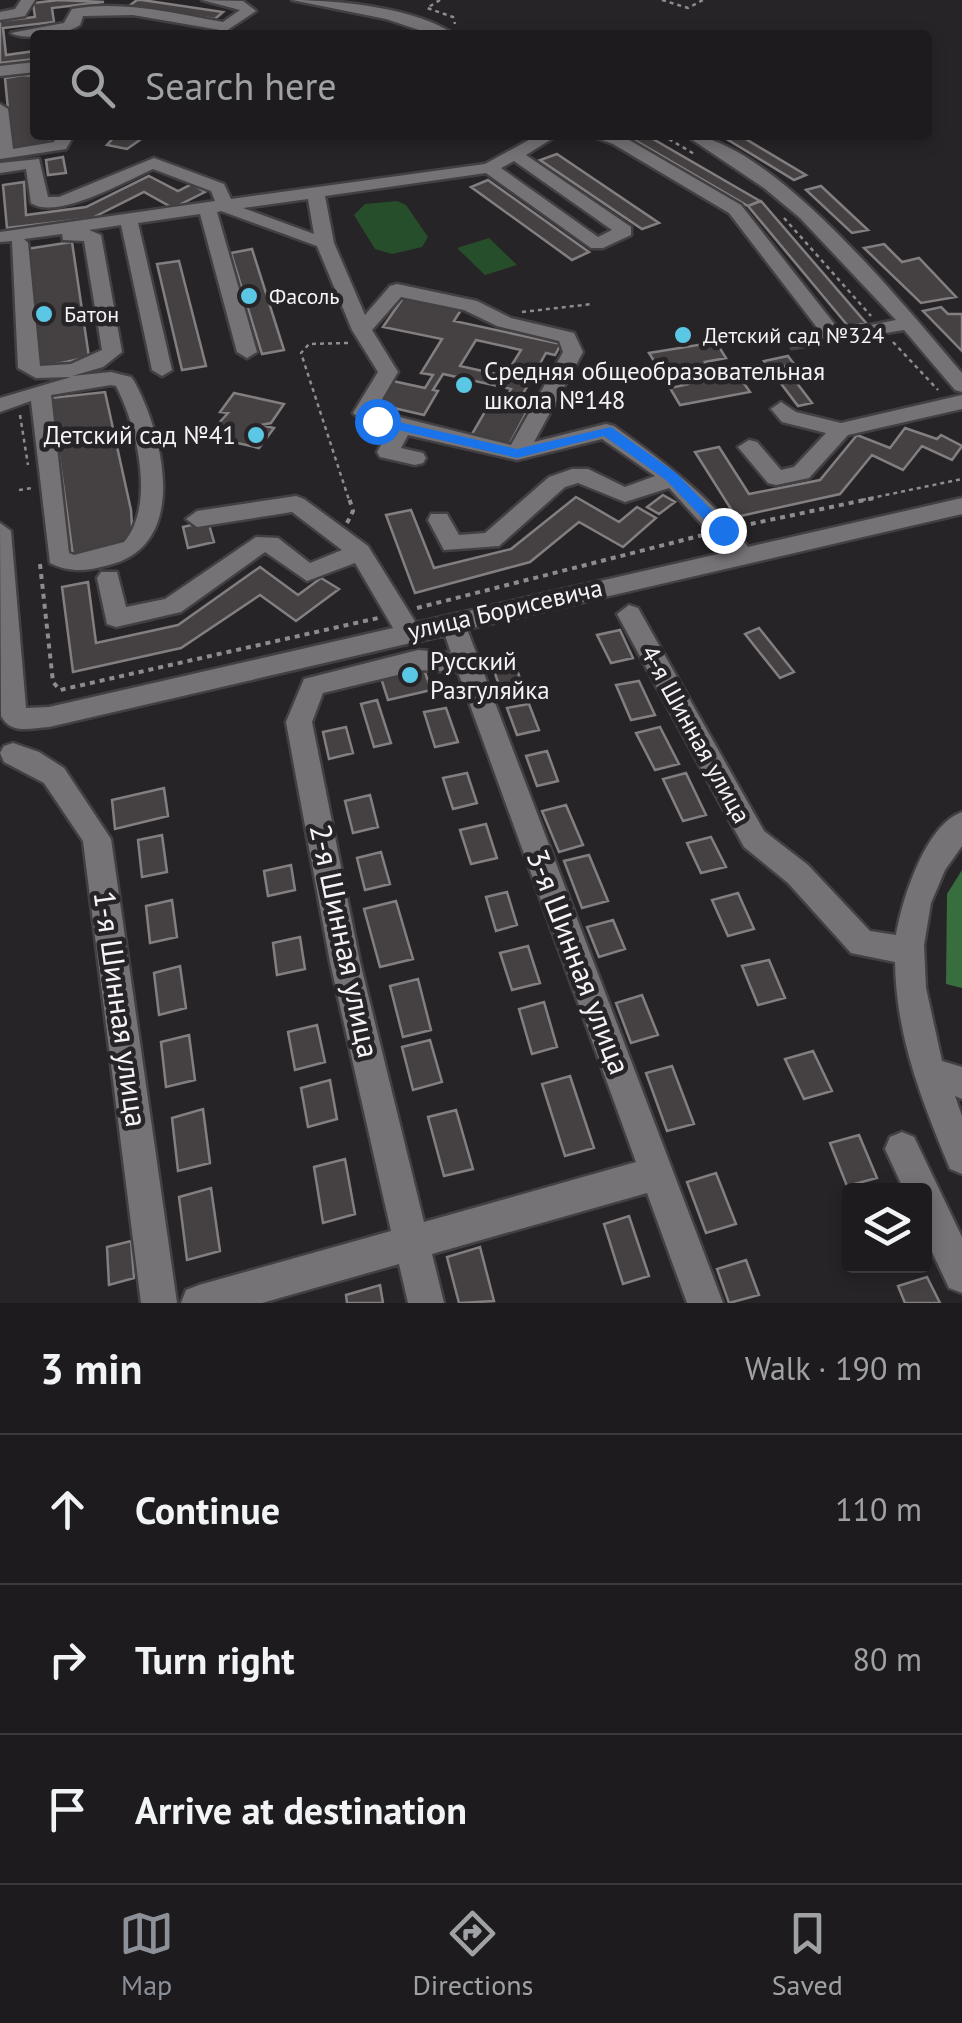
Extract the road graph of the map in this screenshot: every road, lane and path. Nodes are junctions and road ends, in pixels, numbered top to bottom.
1 (28, 0) edge
2 (209, 0) edge
3 (299, 0) edge
4 (662, 0) edge
5 (702, 0) edge
6 (120, 4) edge
7 (146, 14) junction
8 (0, 16) edge
9 (57, 30) edge
10 (181, 30) edge
11 (432, 30) edge
12 (30, 70) edge
13 (0, 73) edge
14 (0, 109) edge
15 (63, 140) edge
16 (542, 140) edge
17 (618, 140) edge
18 (671, 140) edge
19 (701, 140) edge
20 (516, 155) junction
21 (710, 163) dead end
22 (0, 168) edge
23 (489, 168) junction
24 (316, 194) junction
25 (217, 208) junction
26 (775, 209) dead end
27 (129, 220) junction
28 (6, 242) edge
29 (325, 242) junction
30 (592, 304) dead end
31 (555, 307) dead end
32 (908, 324) junction
33 (880, 328) junction
34 (365, 336) junction
35 (834, 336) junction
36 (799, 344) dead end
37 (247, 352) dead end
38 (162, 370) dead end
39 (40, 392) junction
40 (959, 392) edge
41 (0, 405) edge
42 (781, 410) dead end
43 (402, 427) junction
44 (841, 430) junction
45 (749, 447) dead end
46 (517, 453) junction
47 (416, 458) dead end
48 (671, 477) junction
49 (32, 488) dead end
50 (19, 490) dead end
51 (962, 506) edge
52 (197, 519) dead end
53 (439, 520) dead end
54 (0, 530) edge
55 (340, 535) junction
56 (360, 552) junction
57 (741, 555) junction
58 (110, 578) dead end
59 (630, 614) dead end
60 (452, 621) junction
61 (413, 646) junction
62 (465, 664) junction
63 (8, 742) edge
64 (962, 824) edge
65 (908, 951) junction
66 (927, 1072) junction
67 (962, 1082) edge
68 (902, 1149) dead end
69 (962, 1158) edge
70 (657, 1174) junction
71 (918, 1183) edge
72 (932, 1212) edge
73 (411, 1242) junction
74 (962, 1275) edge
75 (159, 1303) edge
76 (200, 1303) edge
77 (426, 1303) edge
78 (705, 1303) edge

1 - 8 street
2 - 7 street
3 - 11 street
4 - 5 path
6 - 7 street
6 - 9 street
7 - 10 street
12 - 13 street
14 - 15 street
16 - 20 street
17 - 35 street
18 - 21 path
19 - 32 street
20 - 23 street
20 - 23 street
22 - 25 street
23 - 24 street
24 - 25 street
24 - 29 street
25 - 27 street
25 - 29 street
25 - 37 street
26 - 33 path
27 - 28 street
27 - 38 street
28 - 28 street
29 - 34 street
30 - 31 path
32 - 33 street
32 - 40 street
33 - 35 street
33 - 40 path
34 - 43 street
34 - 46 street
34 - 55 path
35 - 36 street
39 - 39 street
39 - 41 street
40 - 44 street
42 - 44 street
43 - 46 street
43 - 47 street
44 - 45 street
46 - 48 street
48 - 53 street
48 - 57 street
49 - 50 path
51 - 57 street, улица Борисевича
52 - 55 street
54 - 63 street
55 - 56 street
56 - 58 street
56 - 61 street
57 - 60 street, улица Борисевича
59 - 65 street, 4-я Шинная улица
60 - 61 street, улица Борисевича
60 - 62 street, 3-я Шинная улица
61 - 62 street
61 - 63 street, улица Борисевича
61 - 73 street, 2-я Шинная улица
62 - 70 street, 3-я Шинная улица
63 - 75 street, 1-я Шинная улица
64 - 65 street
65 - 66 street
66 - 67 street
66 - 69 street
68 - 71 street
70 - 73 street
70 - 78 street, 3-я Шинная улица
72 - 74 street
73 - 76 street
73 - 77 street, 2-я Шинная улица

